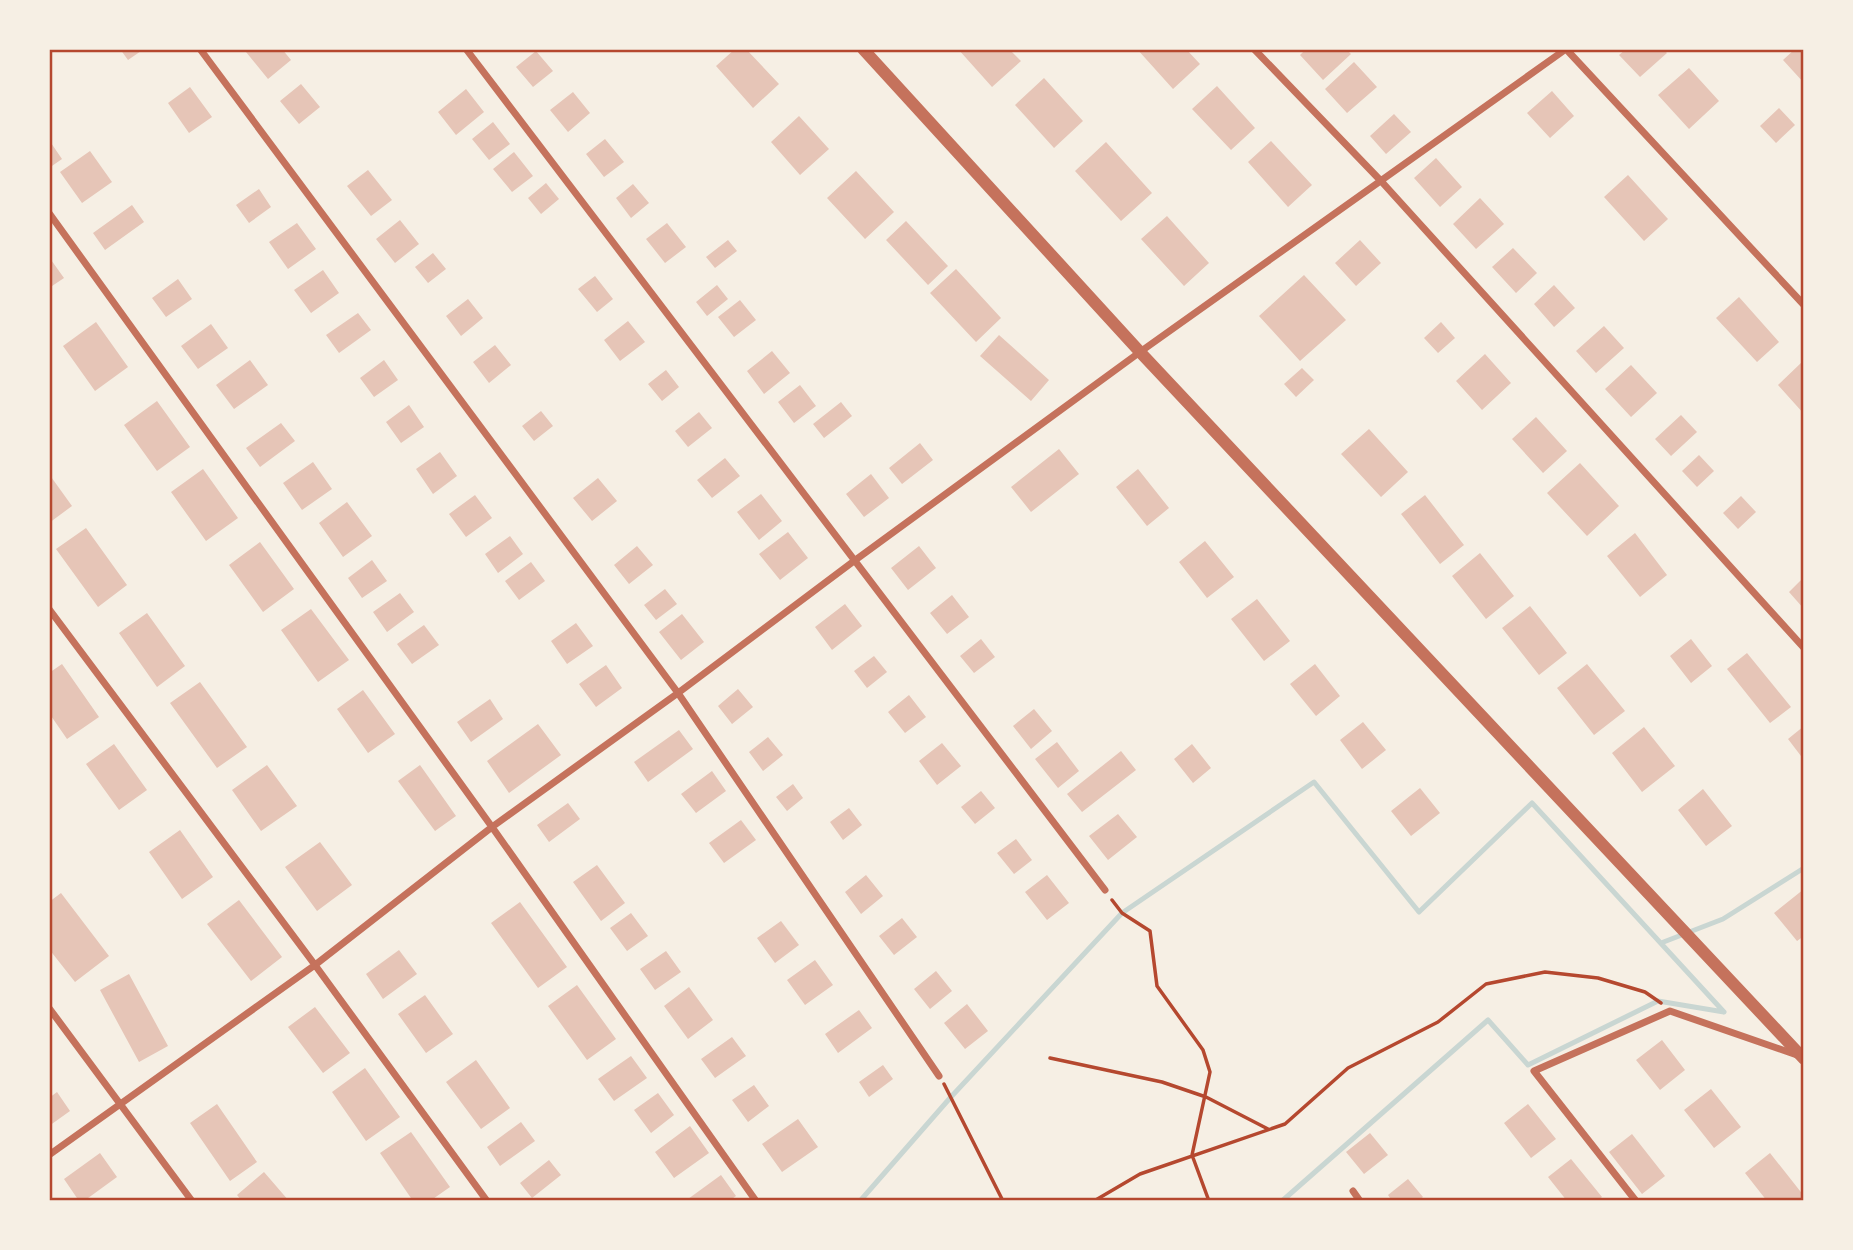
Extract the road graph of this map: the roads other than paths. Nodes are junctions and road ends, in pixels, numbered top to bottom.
1 (200, 49) edge
2 (466, 49) edge
3 (863, 49) edge
4 (1254, 49) edge
5 (1566, 49) edge
6 (1381, 181) junction
7 (49, 213) edge
8 (1804, 305) edge
9 (1140, 352) junction
10 (854, 561) junction
11 (49, 609) edge
12 (1804, 648) edge
13 (678, 693) junction
14 (492, 827) junction
15 (1105, 890) road end
16 (315, 965) junction
17 (49, 1007) edge
18 (1803, 1058) edge
19 (939, 1076) road end
20 (120, 1103) junction
21 (49, 1155) edge
22 (1353, 1191) dead end
23 (192, 1201) edge
24 (487, 1201) edge
25 (757, 1201) edge
26 (1360, 1201) edge
27 (1636, 1201) edge

1 - 13 street
2 - 10 street
3 - 9 street
4 - 6 street
5 - 6 street
5 - 8 street
6 - 9 street
6 - 12 street
7 - 14 street
9 - 10 street
9 - 18 street
10 - 13 street
10 - 15 street
11 - 16 street
13 - 14 street
13 - 19 street
14 - 16 street
14 - 25 street
16 - 20 street
16 - 24 street
17 - 20 street
18 - 27 street
20 - 21 street
20 - 23 street
22 - 26 street

